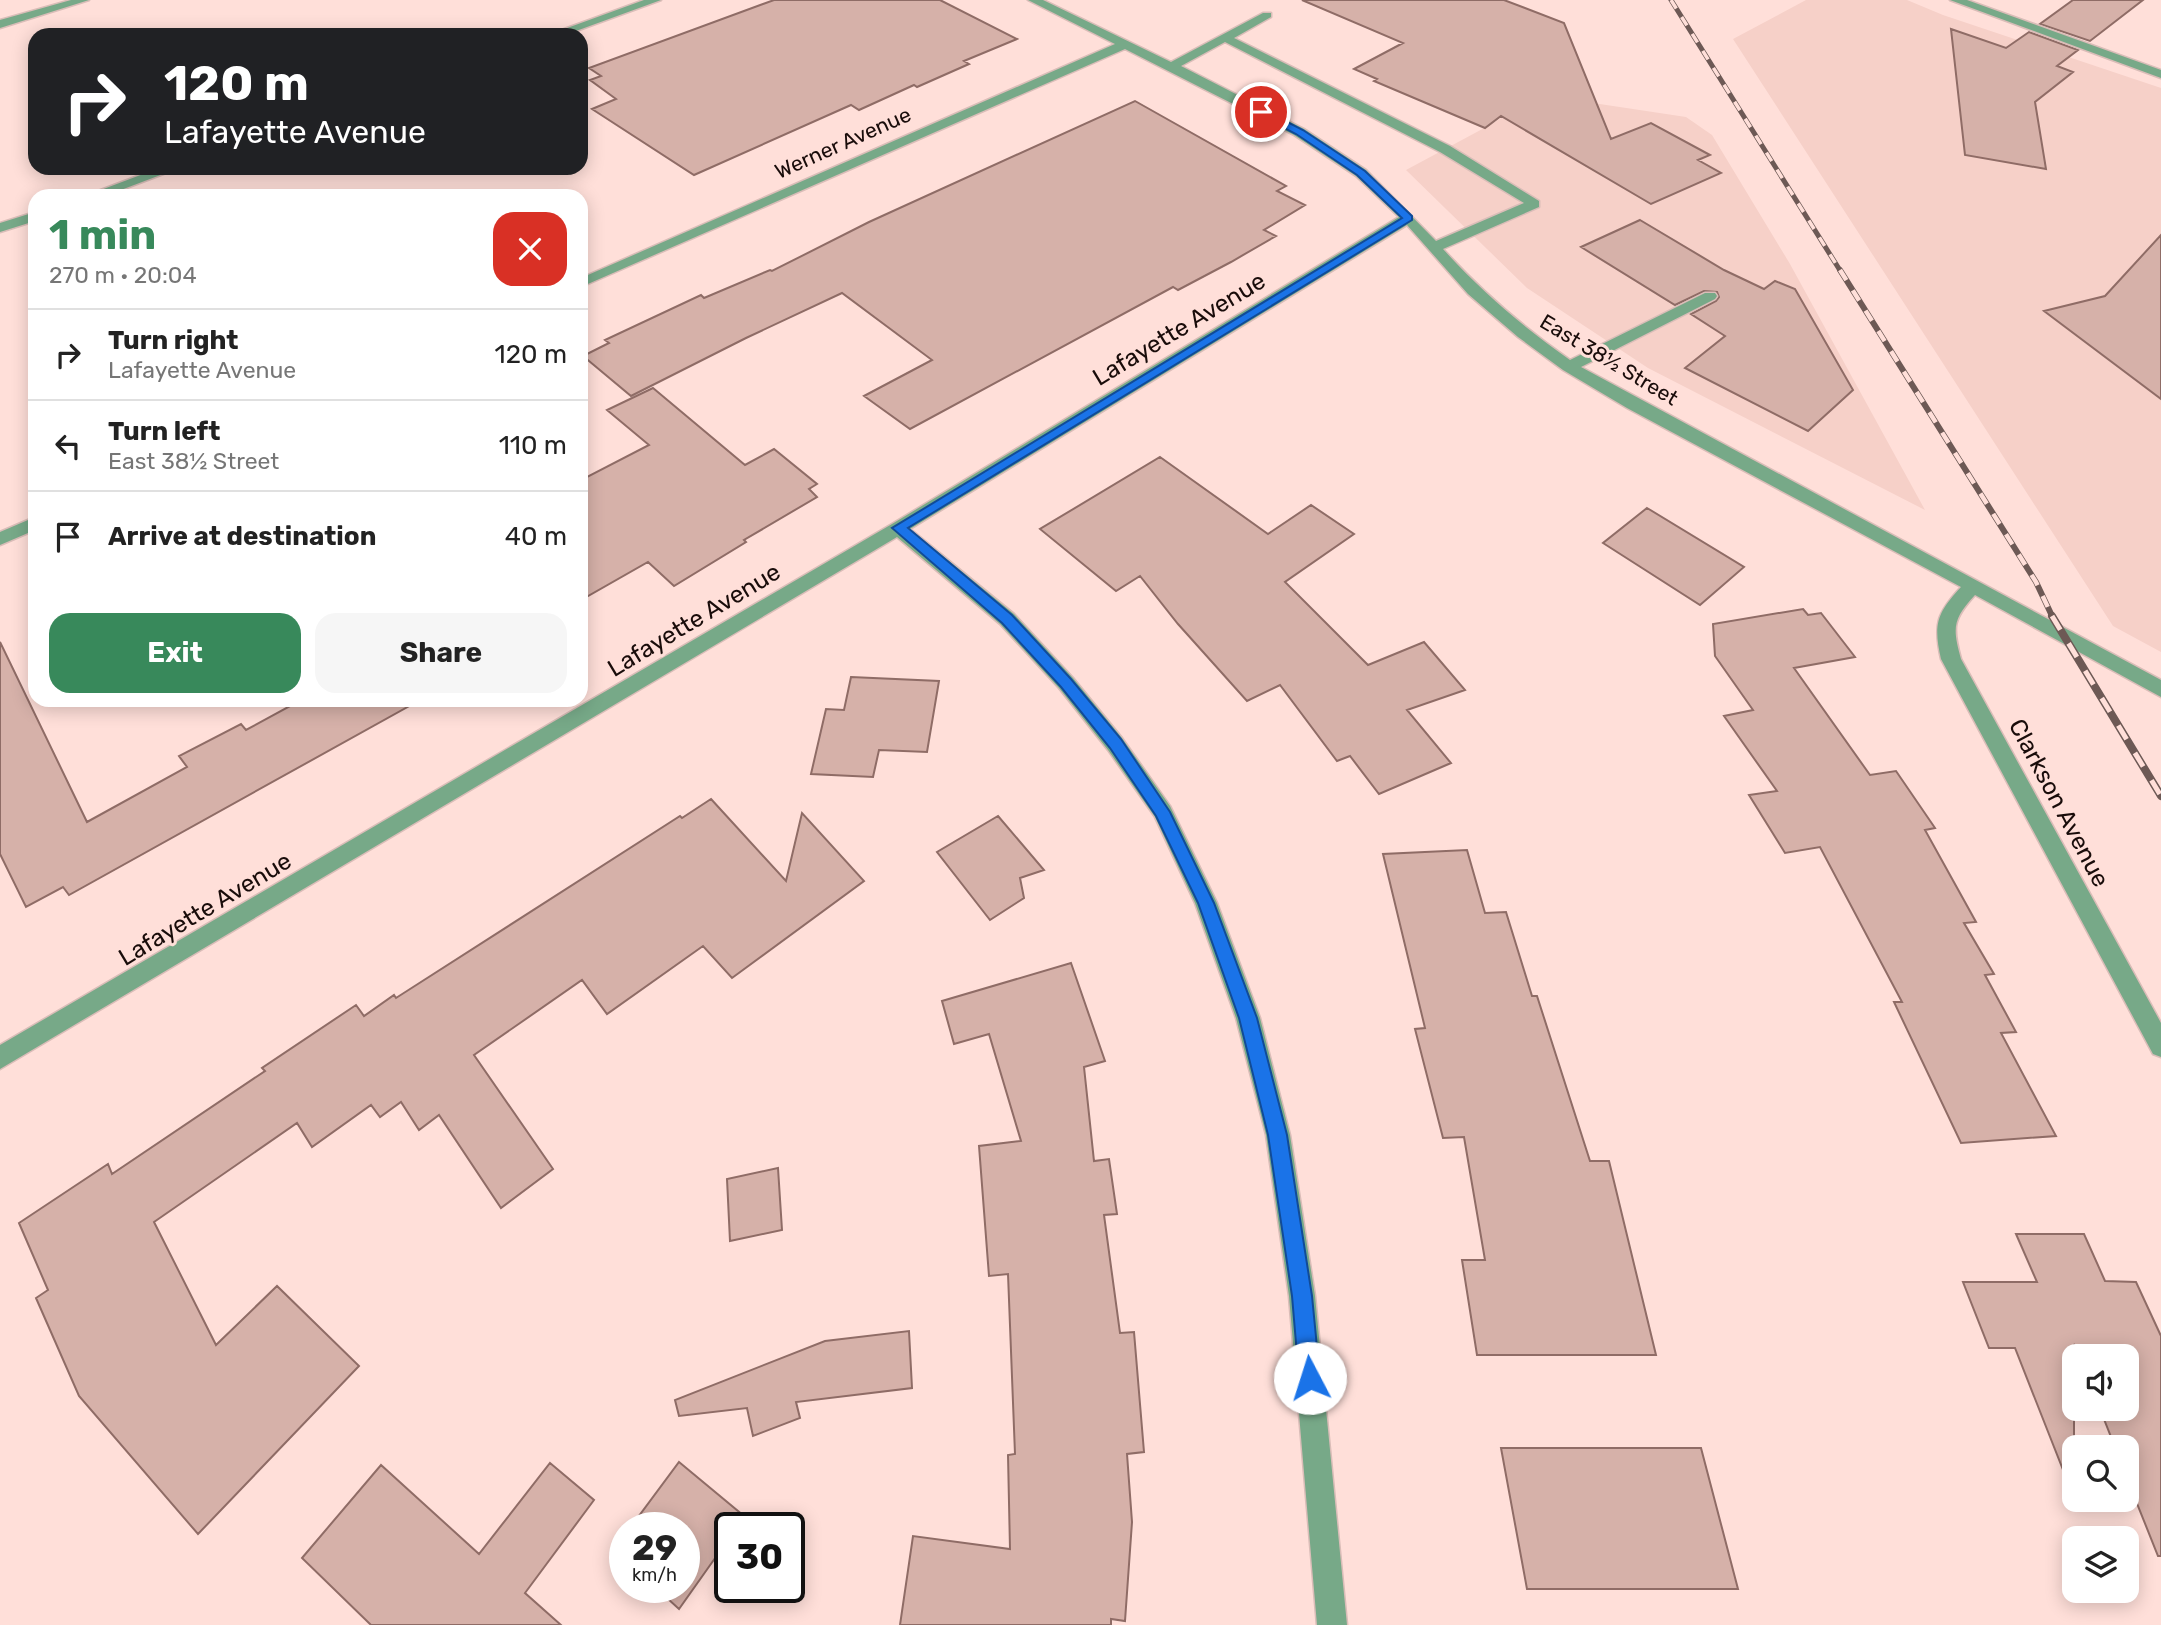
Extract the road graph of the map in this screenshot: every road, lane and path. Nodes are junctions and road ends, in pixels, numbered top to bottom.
1 (83, 0) edge
2 (655, 0) edge
3 (1034, 0) edge
4 (1956, 0) edge
5 (1267, 15) dead end
6 (0, 24) edge
7 (574, 28) edge
8 (1223, 37) junction
9 (1123, 45) junction
10 (1170, 68) junction
11 (2161, 74) edge
12 (152, 175) edge
13 (112, 189) edge
14 (28, 218) edge
15 (1408, 218) junction
16 (0, 228) edge
17 (1435, 247) junction
18 (588, 280) edge
19 (1710, 296) dead end
20 (1569, 367) junction
21 (28, 526) edge
22 (898, 528) junction
23 (0, 539) edge
24 (1973, 585) junction
25 (2161, 690) edge
26 (2161, 1046) edge
27 (0, 1058) edge
28 (1332, 1625) edge

1 - 6 street
2 - 7 street
3 - 9 street, East 38½ Street
4 - 11 street
5 - 8 street
8 - 10 street
8 - 17 street
9 - 10 street, East 38½ Street
9 - 18 street, Werner Avenue
10 - 15 street, East 38½ Street
12 - 13 street
14 - 16 street
15 - 17 street, East 38½ Street
15 - 22 street, Lafayette Avenue
17 - 20 street, East 38½ Street
19 - 20 street
20 - 24 street, East 38½ Street
21 - 23 street
22 - 27 street, Lafayette Avenue
22 - 28 street
24 - 25 street, East 38½ Street
24 - 26 street, Clarkson Avenue

